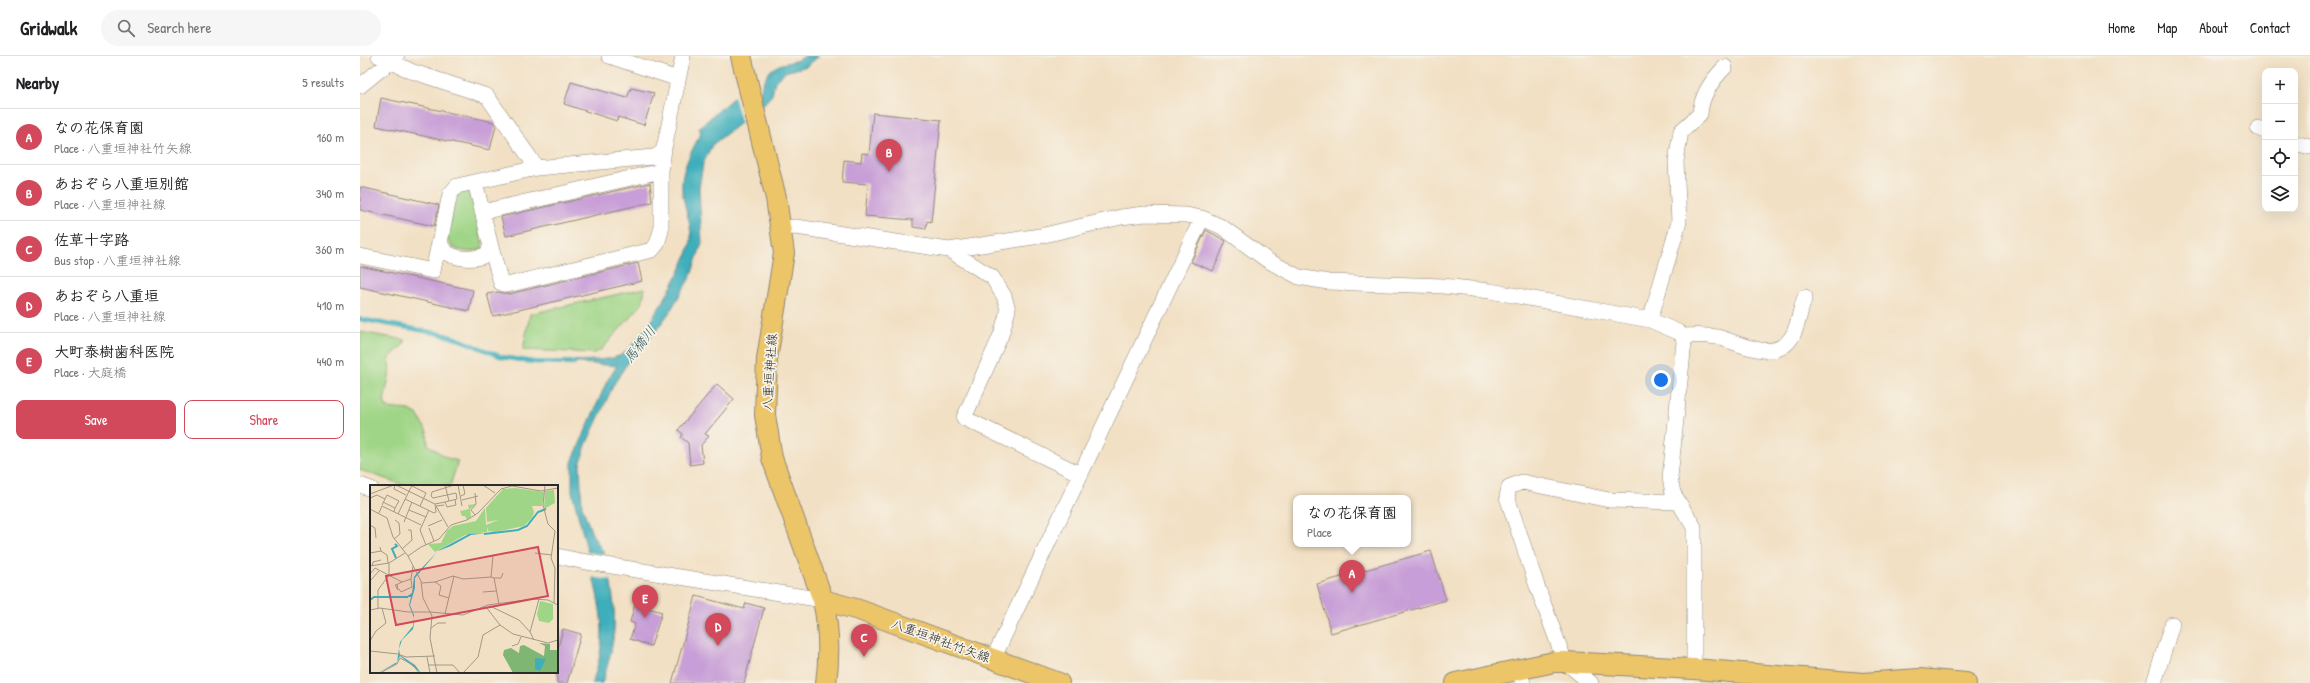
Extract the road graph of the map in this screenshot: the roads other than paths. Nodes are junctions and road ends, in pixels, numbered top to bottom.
1 (609, 56) edge
2 (683, 56) edge
3 (740, 56) edge
4 (389, 58) edge
5 (1725, 67) dead end
6 (678, 79) junction
7 (360, 86) edge
8 (2298, 144) edge
9 (2310, 147) edge
10 (664, 149) junction
11 (537, 168) junction
12 (661, 171) junction
13 (475, 182) junction
14 (482, 212) junction
15 (1202, 218) junction
16 (782, 228) junction
17 (440, 238) junction
18 (491, 247) junction
19 (949, 250) junction
20 (360, 256) edge
21 (1805, 297) dead end
22 (1650, 320) junction
23 (1683, 336) junction
24 (1080, 474) junction
25 (360, 485) edge
26 (370, 489) edge
27 (1677, 502) junction
28 (558, 556) edge
29 (823, 600) junction
30 (2172, 624) dead end
31 (993, 659) junction
32 (1565, 662) junction
33 (1694, 669) junction
34 (1520, 677) edge
35 (826, 683) edge
36 (1059, 683) edge
37 (1456, 683) edge
38 (1591, 683) edge
39 (1966, 683) edge
40 (2154, 683) edge

1 - 6 street
2 - 6 street
3 - 16 main road, 八重垣神社線
4 - 7 street
4 - 11 street
5 - 22 street
6 - 10 street
8 - 9 street
10 - 11 street
10 - 12 street
11 - 13 street
12 - 14 street
12 - 18 street
13 - 14 street
13 - 17 street
14 - 18 street
15 - 19 street
15 - 22 street
15 - 24 street
16 - 19 street
16 - 29 main road, 八重垣神社線
17 - 18 street
17 - 20 street
19 - 24 street
21 - 23 street
22 - 23 street
23 - 27 street
24 - 31 street
25 - 26 street
27 - 32 street
27 - 33 street
28 - 29 street
29 - 31 main road, 八重垣神社竹矢線
29 - 35 main road, 八重垣神社線
30 - 40 street
31 - 36 main road, 八重垣神社竹矢線
32 - 33 main road
32 - 34 main road
32 - 38 street
33 - 39 main road
34 - 37 main road

